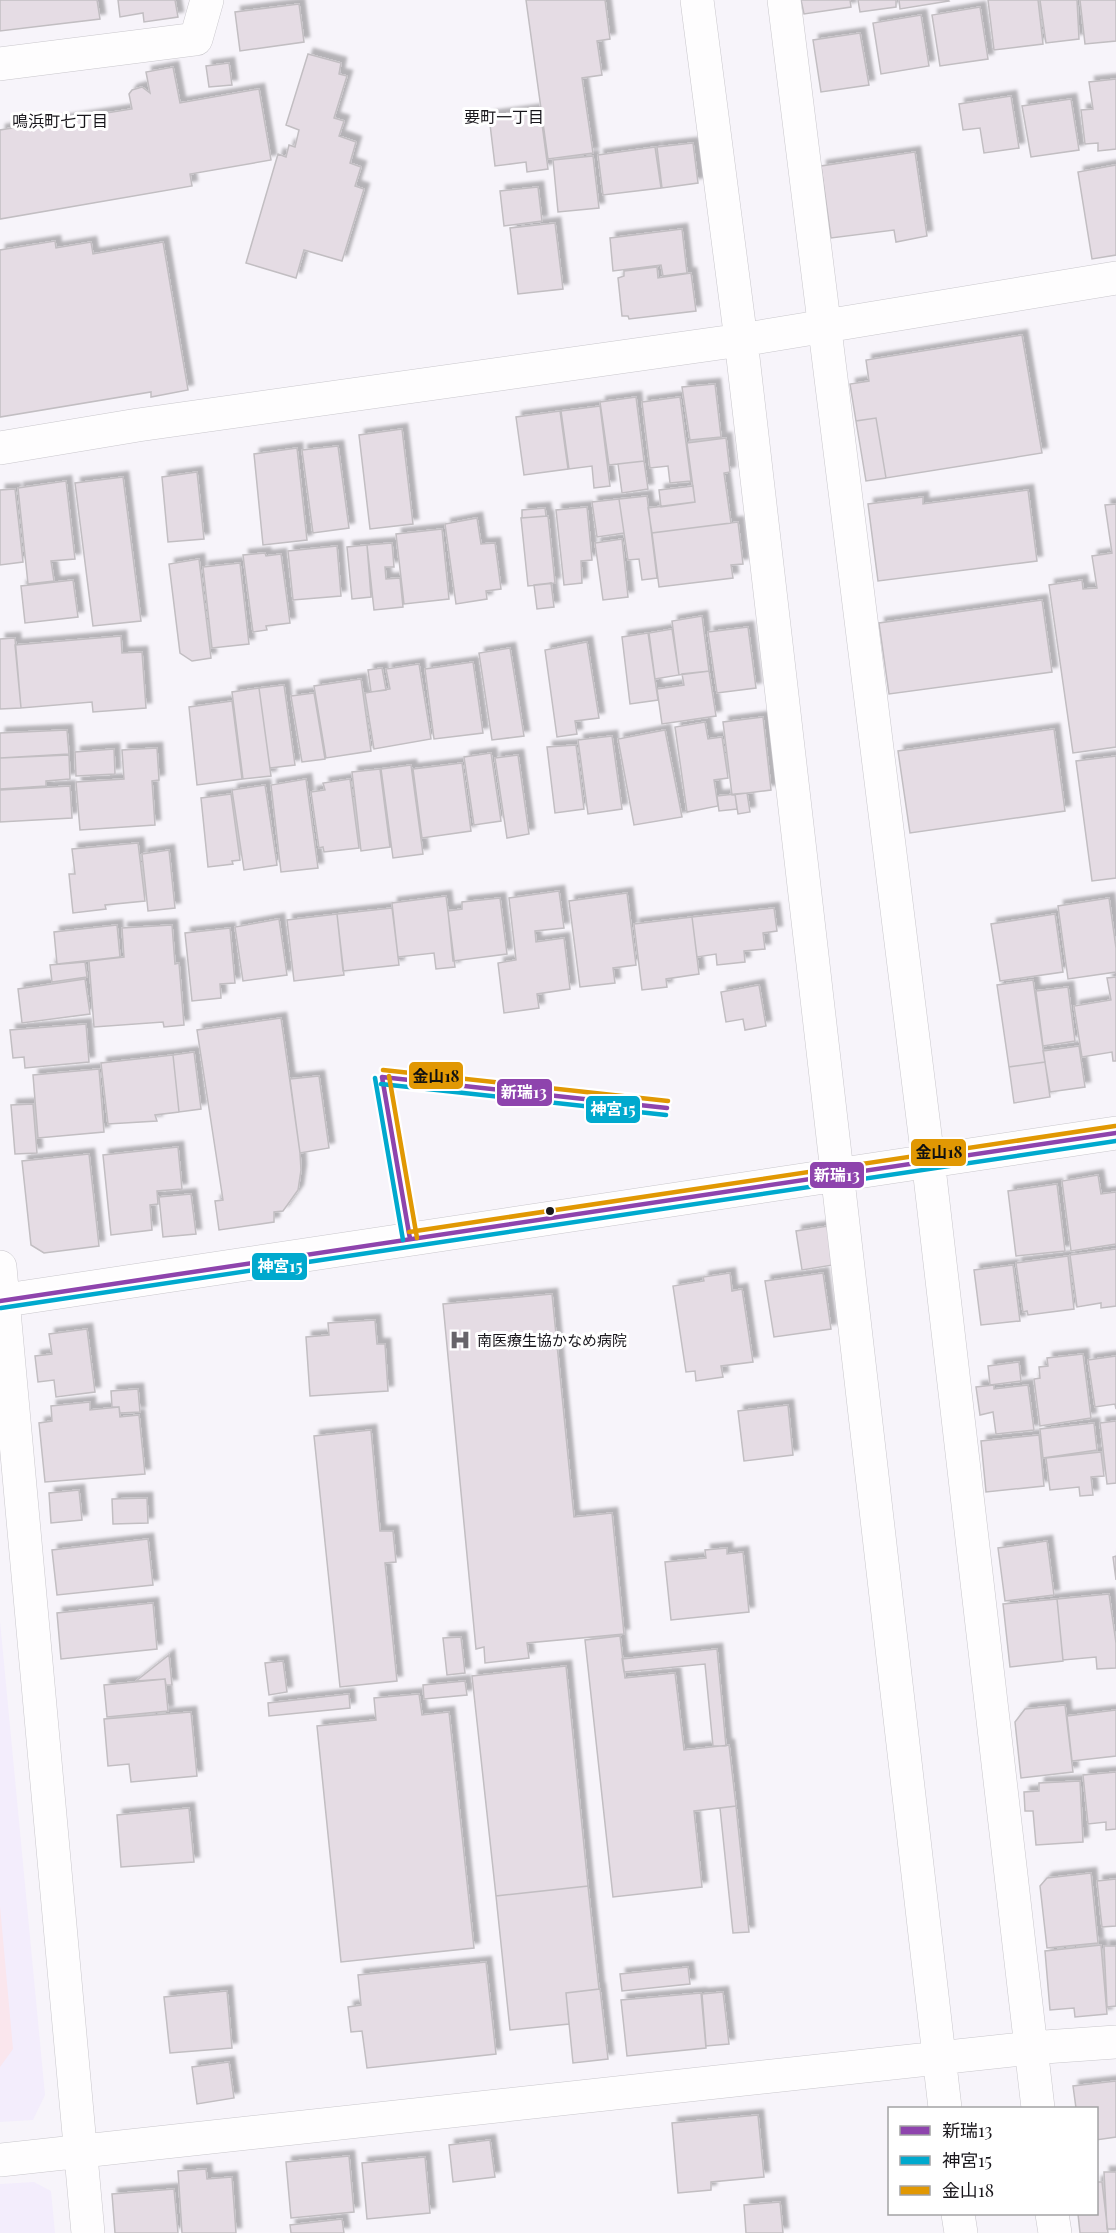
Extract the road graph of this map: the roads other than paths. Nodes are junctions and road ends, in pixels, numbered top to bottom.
1 (207, 0) edge
2 (697, 0) edge
3 (784, 0) edge
4 (0, 64) edge
5 (1116, 278) edge
6 (823, 325) junction
7 (741, 340) junction
8 (0, 448) edge
9 (1116, 1133) edge
10 (928, 1159) junction
11 (837, 1173) junction
12 (0, 1267) edge
13 (1, 1301) edge
14 (1116, 2042) edge
15 (1030, 2048) junction
16 (938, 2058) junction
17 (945, 2107) edge
18 (1038, 2107) edge
19 (81, 2152) junction
20 (0, 2160) edge
21 (958, 2215) edge
22 (1052, 2215) edge
23 (88, 2233) edge
24 (961, 2233) edge
25 (1055, 2233) edge

1 - 4 street
2 - 7 street
3 - 6 street
5 - 6 street
6 - 7 street
6 - 10 street
7 - 8 street
7 - 11 street
9 - 10 street
10 - 11 street
10 - 15 street
11 - 13 street
11 - 16 street
12 - 13 street
13 - 19 street
14 - 15 street
15 - 16 street
15 - 18 street
16 - 17 street
16 - 19 street
19 - 20 street
19 - 23 street
21 - 24 street
22 - 25 street

